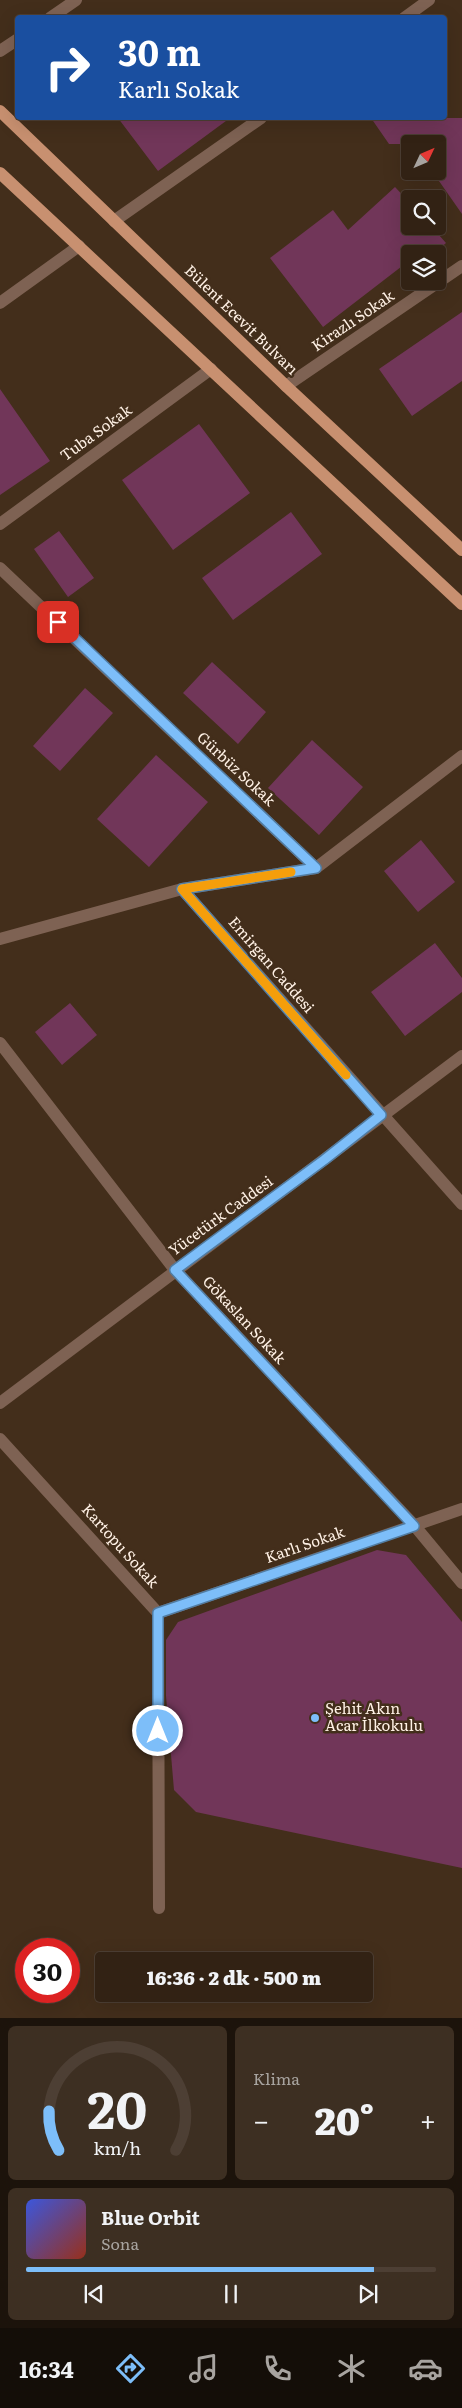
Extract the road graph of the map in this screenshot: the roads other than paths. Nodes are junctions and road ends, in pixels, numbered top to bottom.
1 (76, 0) edge
2 (429, 0) edge
3 (54, 15) edge
4 (408, 15) edge
5 (15, 41) edge
6 (0, 51) edge
7 (0, 112) edge
8 (259, 120) edge
9 (0, 174) edge
10 (114, 220) junction
11 (79, 246) junction
12 (462, 266) edge
13 (0, 303) edge
14 (211, 369) junction
15 (286, 386) junction
16 (0, 524) edge
17 (459, 543) edge
18 (0, 568) edge
19 (462, 604) edge
20 (462, 756) edge
21 (316, 868) junction
22 (182, 889) junction
23 (0, 939) edge
24 (0, 1043) edge
25 (462, 1056) edge
26 (381, 1115) junction
27 (462, 1204) edge
28 (175, 1270) junction
29 (0, 1403) edge
30 (0, 1439) edge
31 (462, 1509) edge
32 (414, 1526) junction
33 (462, 1583) edge
34 (158, 1613) junction
35 (159, 1908) dead end

1 - 3 street
2 - 4 street
5 - 6 street
7 - 10 main road, Bülent Ecevit Bulvarı
8 - 10 street
9 - 11 main road
10 - 15 main road, Bülent Ecevit Bulvarı
11 - 13 street
11 - 14 main road
12 - 15 street, Kirazlı Sokak
14 - 16 street, Tuba Sokak
14 - 19 main road
15 - 17 main road, Bülent Ecevit Bulvarı
18 - 21 street, Gürbüz Sokak
20 - 21 street
21 - 22 street
22 - 23 street
22 - 26 street, Emirgan Caddesi
24 - 28 street, Gökaslan Sokak
25 - 26 street, Yücetürk Caddesi
26 - 27 street, Emirgan Caddesi
26 - 28 street, Yücetürk Caddesi
28 - 29 street, Yücetürk Caddesi
28 - 32 street, Gökaslan Sokak
30 - 34 street, Kartopu Sokak
31 - 32 street, Karlı Sokak
32 - 33 street, Gökaslan Sokak
32 - 34 street, Karlı Sokak
34 - 35 street

